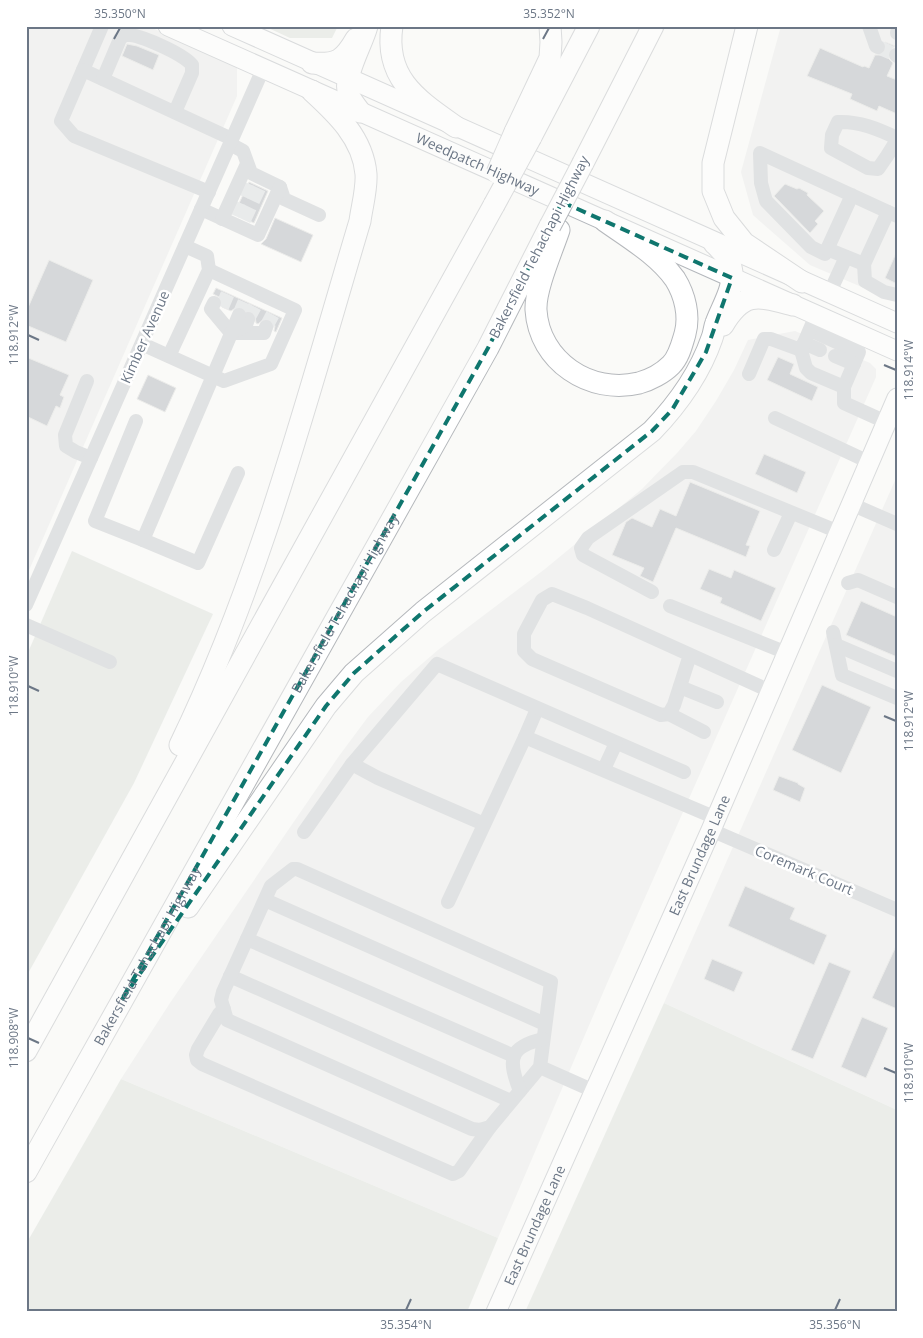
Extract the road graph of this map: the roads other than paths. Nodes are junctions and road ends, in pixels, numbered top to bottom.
1 (102, 26) edge
2 (168, 26) edge
3 (232, 26) edge
4 (366, 26) edge
5 (392, 26) edge
6 (550, 26) edge
7 (589, 26) edge
8 (653, 26) edge
9 (747, 26) edge
10 (869, 26) edge
11 (878, 47) tunnel mouth
12 (312, 63) junction
13 (263, 69) junction
14 (83, 70) junction
15 (348, 79) junction
16 (104, 80) junction
17 (312, 90) junction
18 (175, 112) junction
19 (360, 112) junction
20 (456, 127) junction
21 (523, 135) junction
22 (897, 139) edge
23 (231, 141) junction
24 (262, 181) junction
25 (209, 192) junction
26 (852, 195) junction
27 (201, 209) junction
28 (892, 214) edge
29 (319, 215) dead end
30 (605, 221) junction
31 (239, 223) junction
32 (555, 228) junction
33 (714, 242) junction
34 (185, 246) junction
35 (826, 251) junction
36 (846, 257) junction
37 (864, 264) junction
38 (209, 270) junction
39 (732, 278) junction
40 (802, 282) junction
41 (829, 294) junction
42 (897, 295) edge
43 (793, 305) junction
44 (239, 315) junction
45 (897, 323) edge
46 (231, 333) junction
47 (808, 335) junction
48 (713, 336) junction
49 (142, 344) junction
50 (820, 350) dead end
51 (860, 351) junction
52 (897, 351) edge
53 (169, 356) junction
54 (835, 356) dead end
55 (749, 374) dead end
56 (213, 376) junction
57 (87, 381) dead end
58 (844, 387) junction
59 (897, 398) edge
60 (775, 418) dead end
61 (136, 422) dead end
62 (886, 422) junction
63 (91, 458) junction
64 (869, 462) junction
65 (238, 473) dead end
66 (851, 504) junction
67 (791, 513) junction
68 (897, 524) edge
69 (839, 532) junction
70 (144, 540) junction
71 (774, 550) dead end
72 (848, 582) dead end
73 (652, 592) dead end
74 (897, 597) edge
75 (26, 606) edge
76 (670, 606) dead end
77 (26, 625) edge
78 (787, 653) junction
79 (690, 655) junction
80 (110, 662) dead end
81 (897, 671) edge
82 (680, 686) junction
83 (770, 691) junction
84 (897, 698) edge
85 (717, 702) dead end
86 (538, 709) junction
87 (669, 714) junction
88 (704, 732) dead end
89 (525, 737) junction
90 (616, 743) junction
91 (352, 764) junction
92 (604, 769) junction
93 (684, 772) dead end
94 (484, 824) junction
95 (713, 824) junction
96 (304, 832) dead end
97 (264, 900) junction
98 (448, 902) dead end
99 (897, 910) edge
100 (247, 939) junction
101 (73, 965) junction
102 (230, 976) junction
103 (121, 1001) junction
104 (224, 1009) junction
105 (545, 1024) junction
106 (543, 1039) junction
107 (26, 1051) edge
108 (514, 1056) junction
109 (540, 1067) junction
110 (594, 1092) junction
111 (516, 1096) junction
112 (490, 1127) junction
113 (26, 1172) edge
114 (496, 1312) edge

1 - 14 street
2 - 13 main road, Weedpatch Highway
3 - 12 main road, Weedpatch Highway
4 - 12 highway
4 - 15 highway
5 - 20 highway
6 - 21 highway
7 - 21 highway
8 - 32 highway, Bakersfield Tehachapi Highway, bridge
9 - 40 highway
10 - 11 street
12 - 15 main road, Weedpatch Highway
13 - 17 main road, Weedpatch Highway
13 - 23 street, Kimber Avenue
14 - 16 street
14 - 25 street
15 - 19 highway
15 - 20 main road, Weedpatch Highway
16 - 18 street
16 - 18 street
17 - 19 main road, Weedpatch Highway
17 - 101 highway
18 - 23 street
19 - 30 main road, Weedpatch Highway
20 - 33 main road, Weedpatch Highway
21 - 101 highway, bridge
22 - 22 street
23 - 24 street
23 - 25 street, Kimber Avenue
24 - 29 street
24 - 31 street
24 - 31 street
25 - 27 street, Kimber Avenue
26 - 28 street
26 - 35 street
26 - 35 street
27 - 31 street
27 - 34 street, Kimber Avenue
28 - 37 street
30 - 32 highway
30 - 39 main road, Weedpatch Highway
32 - 103 highway, Bakersfield Tehachapi Highway
33 - 39 highway
33 - 40 main road, Weedpatch Highway
34 - 38 street
34 - 49 street, Kimber Avenue
35 - 36 street
36 - 37 street
36 - 41 street
37 - 42 street
38 - 53 street
38 - 56 street
39 - 43 main road, Weedpatch Highway
39 - 48 highway
40 - 41 main road, Weedpatch Highway
41 - 45 main road, Weedpatch Highway
43 - 47 main road, Weedpatch Highway
43 - 48 highway
44 - 46 street
44 - 46 street
44 - 46 street
46 - 56 street
47 - 50 street
47 - 51 main road, Weedpatch Highway
47 - 55 street
47 - 58 street
48 - 103 highway
49 - 53 street
49 - 63 street, Kimber Avenue
51 - 52 main road, Weedpatch Highway
51 - 54 street
51 - 58 street
53 - 56 street
56 - 70 street
57 - 63 street
58 - 62 street
59 - 62 main road, East Brundage Lane
60 - 64 street
61 - 70 street
62 - 64 main road, East Brundage Lane
63 - 75 street, Kimber Avenue
64 - 66 main road, East Brundage Lane
65 - 70 street
66 - 68 street
66 - 69 main road, East Brundage Lane
67 - 69 street
67 - 71 street
67 - 73 street
69 - 78 main road, East Brundage Lane
72 - 74 street
76 - 78 street
77 - 80 street
78 - 83 main road, East Brundage Lane
79 - 82 street
79 - 83 street
79 - 87 street
81 - 84 street
82 - 85 street
82 - 87 street
83 - 95 main road, East Brundage Lane
86 - 89 street
86 - 90 street
86 - 91 street
87 - 88 street
89 - 92 street, Coremark Court
89 - 94 street
90 - 92 street
90 - 93 street
91 - 94 street
91 - 96 street
92 - 95 street, Coremark Court
94 - 98 street
95 - 99 street, Coremark Court
95 - 110 main road, East Brundage Lane
97 - 100 street
97 - 105 street
97 - 105 street
100 - 102 street
100 - 108 street
101 - 107 highway
102 - 104 street
102 - 111 street
103 - 113 highway, Bakersfield Tehachapi Highway
104 - 112 street
104 - 112 street
105 - 106 street
106 - 108 street
106 - 109 street
108 - 111 street
109 - 110 street
109 - 111 street
110 - 114 main road, East Brundage Lane
111 - 112 street

